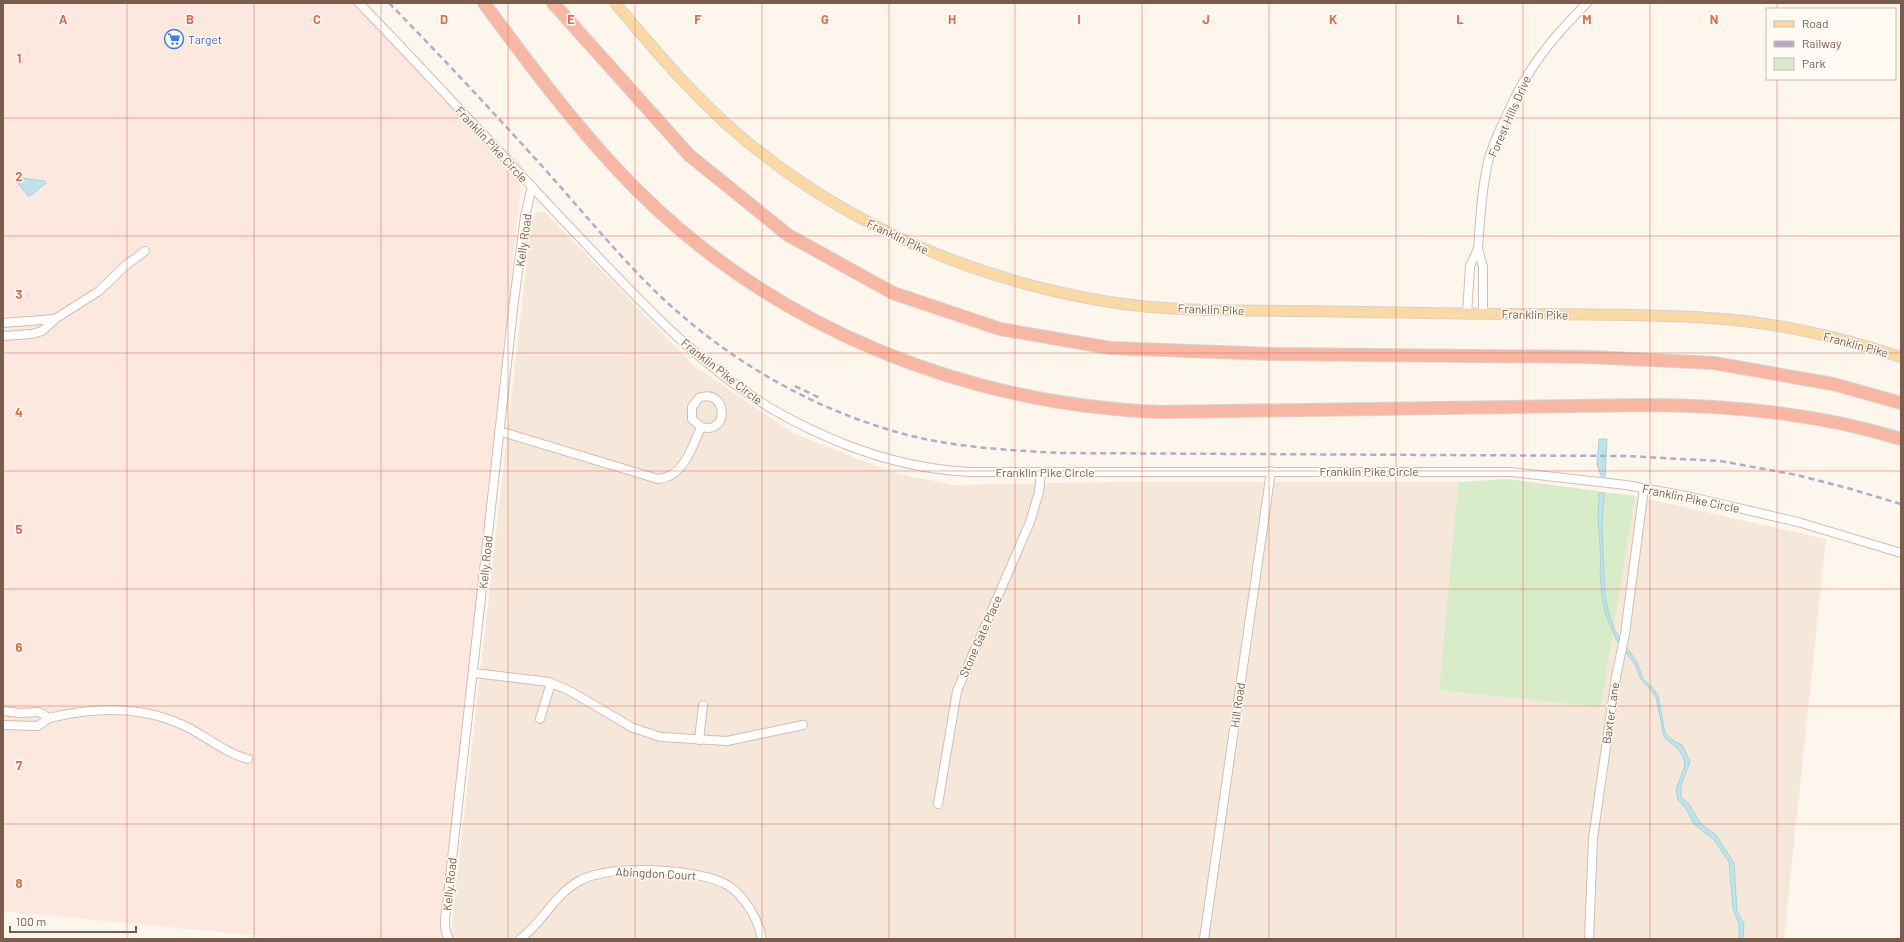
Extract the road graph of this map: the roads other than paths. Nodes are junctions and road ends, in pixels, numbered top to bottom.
1 (359, 3) edge
2 (484, 3) edge
3 (553, 3) edge
4 (615, 3) edge
5 (1587, 3) edge
6 (532, 187) junction
7 (1478, 249) junction
8 (145, 251) dead end
9 (1467, 314) junction
10 (1483, 314) junction
11 (55, 319) junction
12 (3, 323) edge
13 (3, 336) edge
14 (1901, 357) edge
15 (1901, 403) edge
16 (700, 427) dead end
17 (499, 432) junction
18 (1901, 438) edge
19 (1271, 471) junction
20 (1041, 472) junction
21 (1644, 488) junction
22 (1901, 553) edge
23 (474, 672) junction
24 (551, 683) junction
25 (703, 705) dead end
26 (3, 711) edge
27 (49, 718) junction
28 (540, 719) dead end
29 (3, 725) edge
30 (803, 725) dead end
31 (699, 740) junction
32 (248, 759) dead end
33 (938, 804) dead end
34 (449, 938) edge
35 (520, 939) edge
36 (762, 939) edge
37 (1204, 939) edge
38 (1589, 939) edge

1 - 6 street, Franklin Pike Circle
2 - 18 highway
3 - 15 highway
4 - 9 main road, Franklin Pike
5 - 7 street, Forest Hills Drive
6 - 17 street, Kelly Road
6 - 20 street, Franklin Pike Circle
7 - 9 street, Forest Hills Drive
7 - 10 street, Forest Hills Drive
8 - 11 street
9 - 10 main road, Franklin Pike
10 - 14 main road, Franklin Pike
11 - 12 street
11 - 13 street
16 - 17 street
17 - 23 street, Kelly Road
19 - 20 street, Franklin Pike Circle
19 - 21 street, Franklin Pike Circle
19 - 37 street, Hill Road
20 - 33 street, Stone Gate Place
21 - 22 street, Franklin Pike Circle
21 - 38 street, Baxter Lane
23 - 24 street
23 - 34 street, Kelly Road
24 - 28 street
24 - 31 street
25 - 31 street
26 - 27 street
27 - 29 street
27 - 32 street
30 - 31 street
35 - 36 street, Abingdon Court

